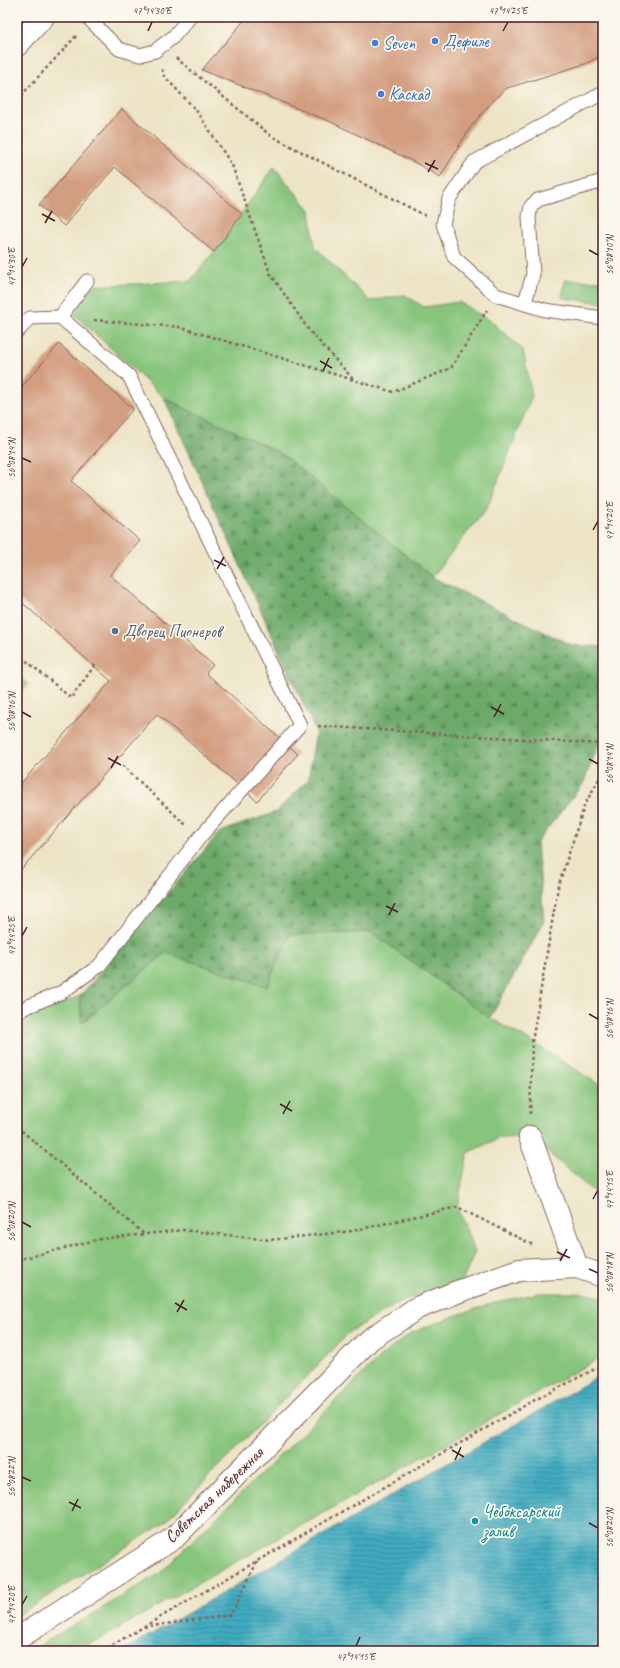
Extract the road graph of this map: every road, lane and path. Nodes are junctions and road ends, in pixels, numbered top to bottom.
1 (43, 17) edge
2 (190, 17) edge
3 (85, 23) edge
4 (17, 45) edge
5 (158, 49) junction
6 (603, 93) edge
7 (17, 100) edge
8 (603, 181) edge
9 (443, 224) junction
10 (87, 281) dead end
11 (496, 295) junction
12 (525, 302) junction
13 (60, 317) junction
14 (603, 318) edge
15 (17, 332) edge
16 (353, 380) junction
17 (17, 654) edge
18 (95, 665) dead end
19 (300, 725) junction
20 (603, 744) edge
21 (122, 766) dead end
22 (603, 772) edge
23 (200, 838) junction
24 (17, 1011) edge
25 (17, 1126) edge
26 (530, 1137) joint
27 (144, 1234) junction
28 (534, 1246) dead end
29 (17, 1260) edge
30 (577, 1267) junction
31 (603, 1276) edge
32 (603, 1367) edge
33 (257, 1561) junction
34 (143, 1627) junction
35 (17, 1639) edge
36 (102, 1651) edge

1 - 4 street
2 - 5 lane
3 - 5 lane
3 - 7 path
5 - 9 path
5 - 16 path
6 - 9 lane
8 - 12 lane
9 - 11 lane
10 - 13 lane
11 - 12 lane
11 - 16 path
12 - 14 lane
13 - 15 lane
13 - 16 path
13 - 19 lane
17 - 18 path
19 - 20 path
19 - 23 lane
21 - 23 path
22 - 26 path
23 - 24 lane
25 - 27 path
26 - 30 street
27 - 28 path
27 - 29 path
30 - 31 street
30 - 35 street, Советская набережная
32 - 33 path
33 - 34 path
33 - 34 path
34 - 36 path

